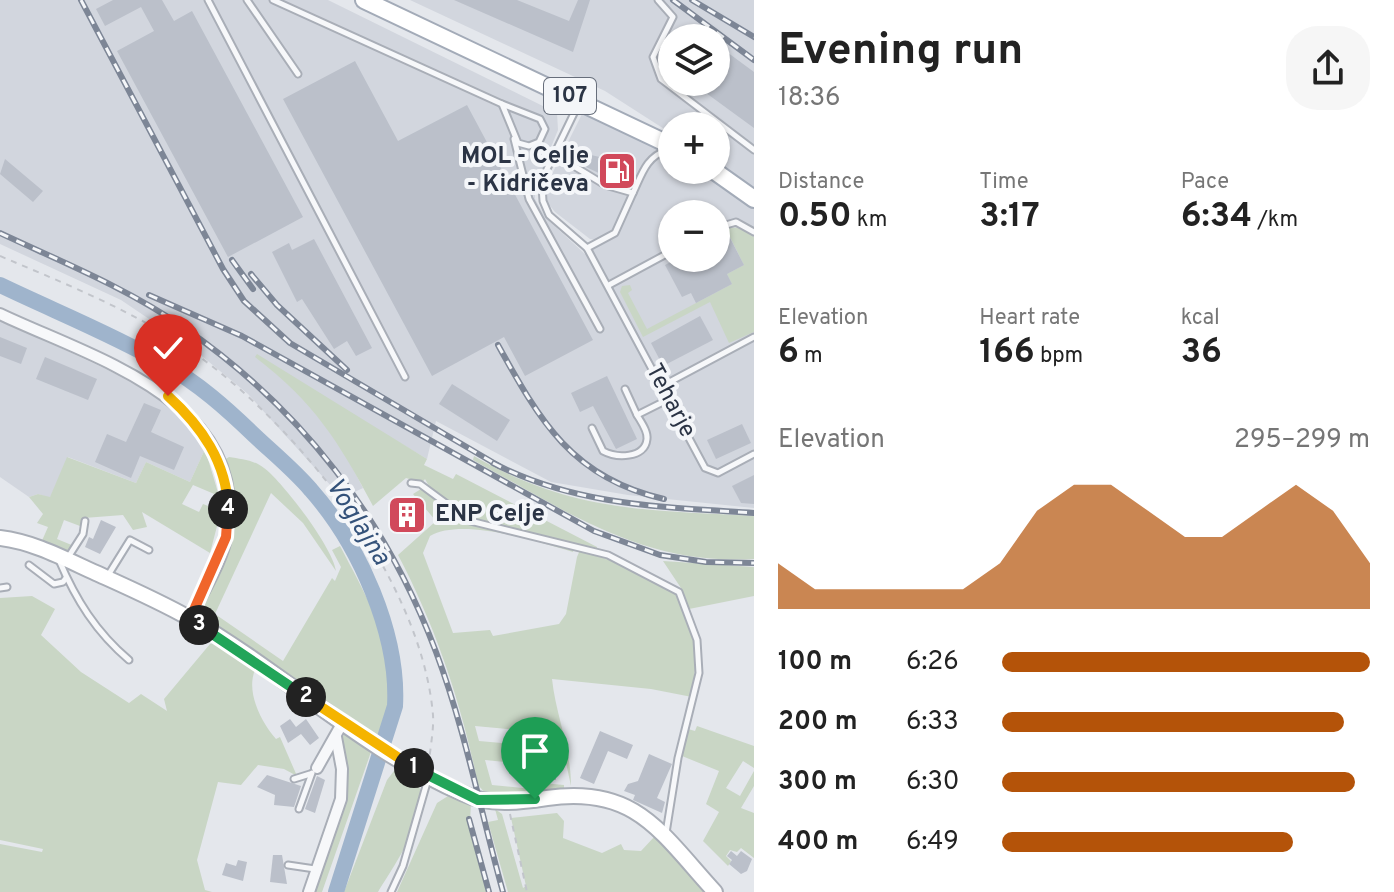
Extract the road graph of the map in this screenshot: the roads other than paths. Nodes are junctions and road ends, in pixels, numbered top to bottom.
1 (208, 0) edge
2 (247, 0) edge
3 (273, 0) edge
4 (364, 0) edge
5 (658, 0) edge
6 (298, 74) dead end
7 (580, 101) junction
8 (502, 104) junction
9 (514, 139) junction
10 (658, 141) edge
11 (754, 150) edge
12 (658, 153) edge
13 (554, 154) junction
14 (730, 182) edge
15 (633, 193) junction
16 (754, 199) edge
17 (730, 224) edge
18 (754, 232) edge
19 (587, 248) junction
20 (658, 259) edge
21 (609, 285) junction
22 (0, 314) edge
23 (600, 329) dead end
24 (754, 337) edge
25 (405, 377) dead end
26 (662, 386) junction
27 (625, 389) dead end
28 (669, 399) junction
29 (637, 415) junction
30 (592, 428) dead end
31 (754, 454) edge
32 (411, 483) dead end
33 (85, 521) dead end
34 (0, 538) edge
35 (149, 550) dead end
36 (62, 557) junction
37 (29, 565) dead end
38 (66, 577) junction
39 (106, 578) junction
40 (190, 619) junction
41 (129, 660) dead end
42 (343, 722) junction
43 (336, 737) junction
44 (315, 770) junction
45 (428, 778) junction
46 (294, 779) dead end
47 (299, 809) dead end
48 (665, 838) junction
49 (288, 865) dead end
50 (316, 870) junction
51 (309, 892) edge
52 (391, 892) edge
53 (715, 892) edge

1 - 25 lane
2 - 6 lane
3 - 8 lane
4 - 7 main road, 107
5 - 11 lane
7 - 10 main road, 107
7 - 13 lane, Teharje
8 - 9 lane
8 - 9 lane
9 - 23 lane
12 - 15 lane
13 - 15 lane
13 - 19 lane, Teharje
14 - 16 main road
15 - 19 lane
17 - 18 lane
19 - 21 lane, Teharje
20 - 21 lane
21 - 26 lane, Teharje
22 - 40 street
24 - 26 lane
26 - 28 lane, Teharje
27 - 29 lane
28 - 29 lane
28 - 31 lane, Teharje
29 - 30 lane
32 - 48 lane
33 - 36 lane
34 - 36 street
35 - 39 lane
36 - 38 lane
36 - 39 street
37 - 38 lane
38 - 41 lane
39 - 40 street
40 - 42 street
42 - 43 street
42 - 45 street
43 - 44 street
43 - 50 street
44 - 46 lane
44 - 47 lane
45 - 48 street
45 - 52 lane
48 - 53 street
49 - 50 lane
50 - 51 street

